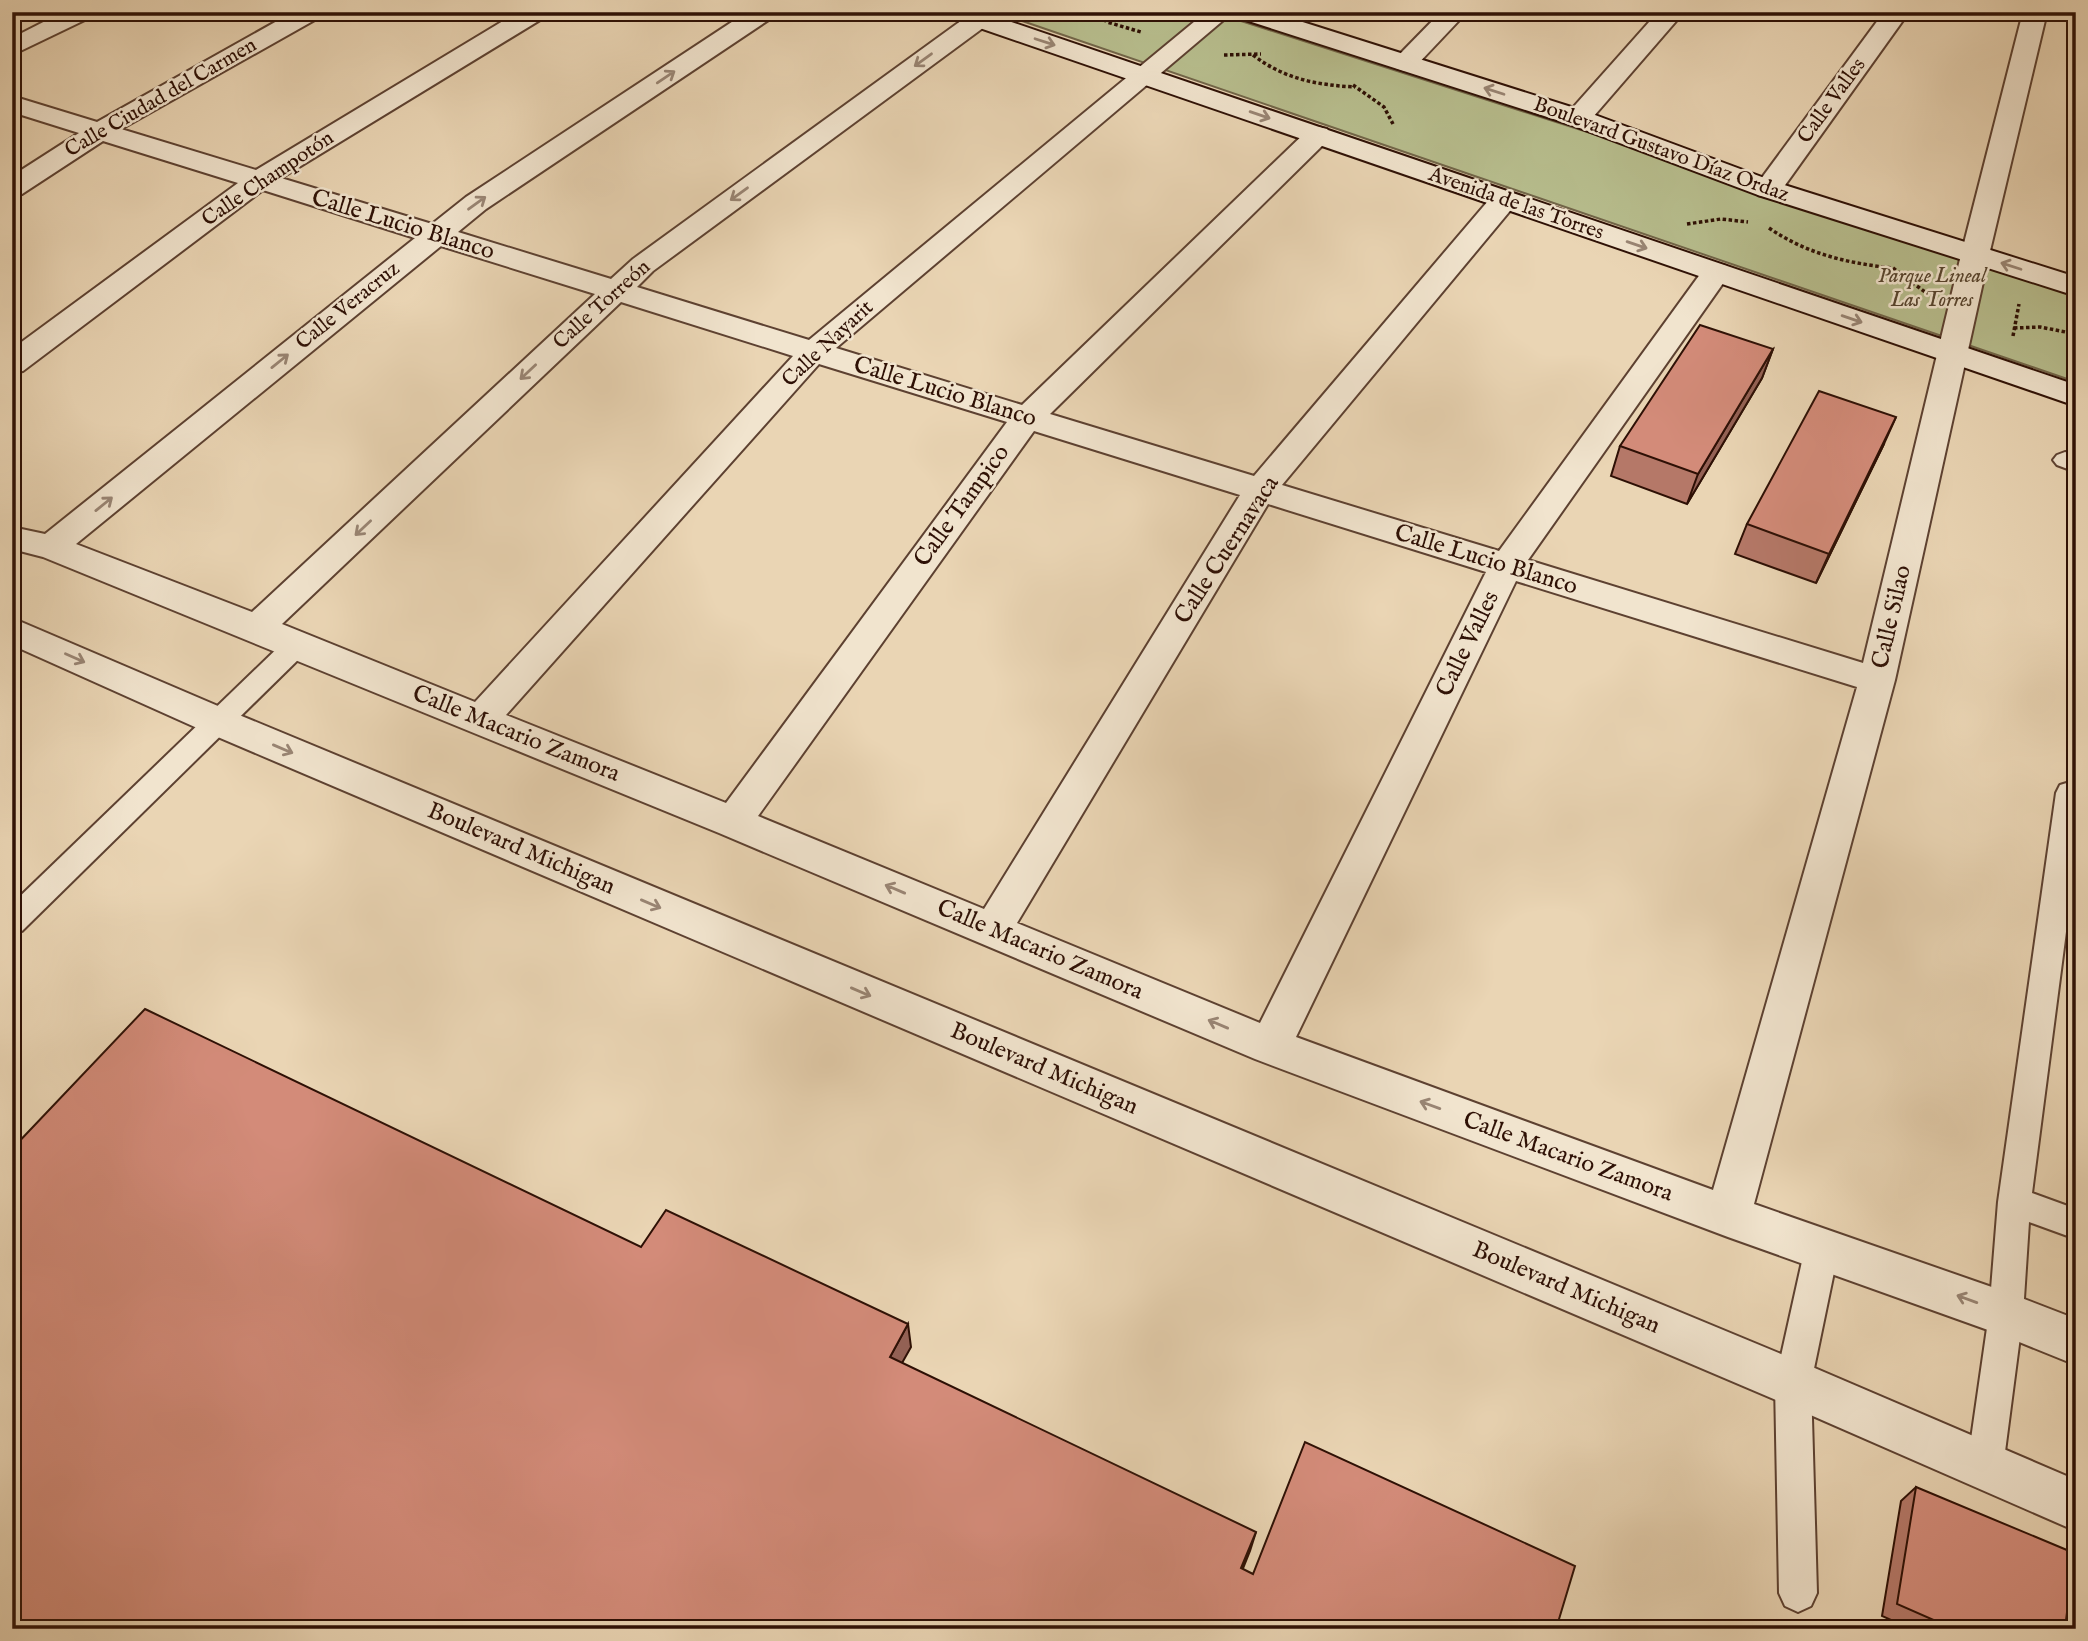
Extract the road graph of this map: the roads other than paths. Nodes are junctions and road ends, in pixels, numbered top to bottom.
1 (82, 12) edge
2 (311, 12) edge
3 (537, 12) edge
4 (764, 12) edge
5 (1221, 12) edge
6 (1245, 12) edge
7 (1455, 12) edge
8 (1672, 12) edge
9 (1897, 12) edge
10 (2035, 12) edge
11 (967, 16) edge
12 (12, 48) edge
13 (1405, 63) junction
14 (1143, 75) junction
15 (12, 104) edge
16 (1578, 118) junction
17 (99, 131) junction
18 (1318, 135) junction
19 (259, 180) junction
20 (12, 188) edge
21 (1768, 189) junction
22 (1503, 200) junction
23 (436, 235) junction
24 (1975, 255) junction
25 (1716, 272) junction
26 (2076, 287) edge
27 (615, 290) junction
28 (813, 352) junction
29 (1954, 355) junction
30 (12, 364) edge
31 (2076, 396) edge
32 (1027, 418) junction
33 (1261, 490) junction
34 (12, 538) edge
35 (51, 547) junction
36 (1506, 566) junction
37 (257, 628) junction
38 (12, 630) edge
39 (297, 645) junction
40 (1877, 680) junction
41 (480, 720) junction
42 (219, 722) junction
43 (2076, 795) edge
44 (733, 822) junction
45 (12, 923) edge
46 (992, 930) junction
47 (1270, 1046) junction
48 (2014, 1202) junction
49 (1728, 1216) junction
50 (2076, 1224) edge
51 (1822, 1248) junction
52 (2006, 1314) junction
53 (2076, 1342) edge
54 (1793, 1383) junction
55 (1985, 1467) junction
56 (2076, 1506) edge
57 (1798, 1592) dead end

1 - 12 street
2 - 17 street, Calle Ciudad del Carmen
3 - 19 street, Calle Champotón
23 -> 4 street, Calle Veracruz
5 - 14 street, Calle Nayarit
6 - 13 street, Boulevard Gustavo Díaz Ordaz
7 - 13 street
8 - 16 street
9 - 21 street, Calle Valles
10 - 24 street, Calle Silao
11 -> 14 street, Avenida de las Torres
11 -> 27 street, Calle Torreón
16 -> 13 street, Boulevard Gustavo Díaz Ordaz
14 -> 18 street, Avenida de las Torres
14 - 28 street, Calle Nayarit
15 - 17 street, Calle Lucio Blanco
16 - 21 street, Boulevard Gustavo Díaz Ordaz
17 - 19 street, Calle Lucio Blanco
17 - 20 street, Calle Ciudad del Carmen
18 - 22 street, Avenida de las Torres
18 - 32 street, Calle Tampico
19 - 23 street, Calle Lucio Blanco
19 - 30 street, Calle Champotón
21 - 24 street, Boulevard Gustavo Díaz Ordaz
22 -> 25 street, Avenida de las Torres
22 - 33 street, Calle Cuernavaca
23 - 27 street, Calle Lucio Blanco
35 -> 23 street, Calle Veracruz
26 -> 24 street, Boulevard Gustavo Díaz Ordaz
24 - 29 street, Calle Silao
25 -> 29 street, Avenida de las Torres
25 - 36 street, Calle Valles
27 - 28 street, Calle Lucio Blanco
27 -> 37 street, Calle Torreón
28 - 32 street, Calle Lucio Blanco
28 - 41 street, Calle Nayarit
29 - 31 street, Avenida de las Torres
29 - 40 street, Calle Silao
32 - 33 street, Calle Lucio Blanco
32 - 44 street, Calle Tampico
33 - 36 street, Calle Lucio Blanco
33 - 46 street, Calle Cuernavaca
34 - 35 street, Calle Macario Zamora
35 - 37 street, Calle Macario Zamora
36 - 40 street, Calle Lucio Blanco
36 - 47 street, Calle Valles
37 - 39 street, Calle Macario Zamora
38 -> 42 street, Boulevard Michigan
39 - 41 street, Calle Macario Zamora
39 - 42 lane
40 - 49 street, Calle Silao
41 - 44 street, Calle Macario Zamora
42 - 45 lane
42 -> 54 street, Boulevard Michigan
43 - 48 lane
46 -> 44 street, Calle Macario Zamora
47 -> 46 street, Calle Macario Zamora
49 -> 47 street, Calle Macario Zamora
48 - 50 lane
48 - 52 lane
49 - 51 street, Calle Macario Zamora
52 -> 51 street, Calle Macario Zamora
51 - 54 lane
52 - 53 street, Calle Macario Zamora
52 - 55 lane
54 - 55 street, Boulevard Michigan
54 - 57 lane
55 - 56 street, Boulevard Michigan

